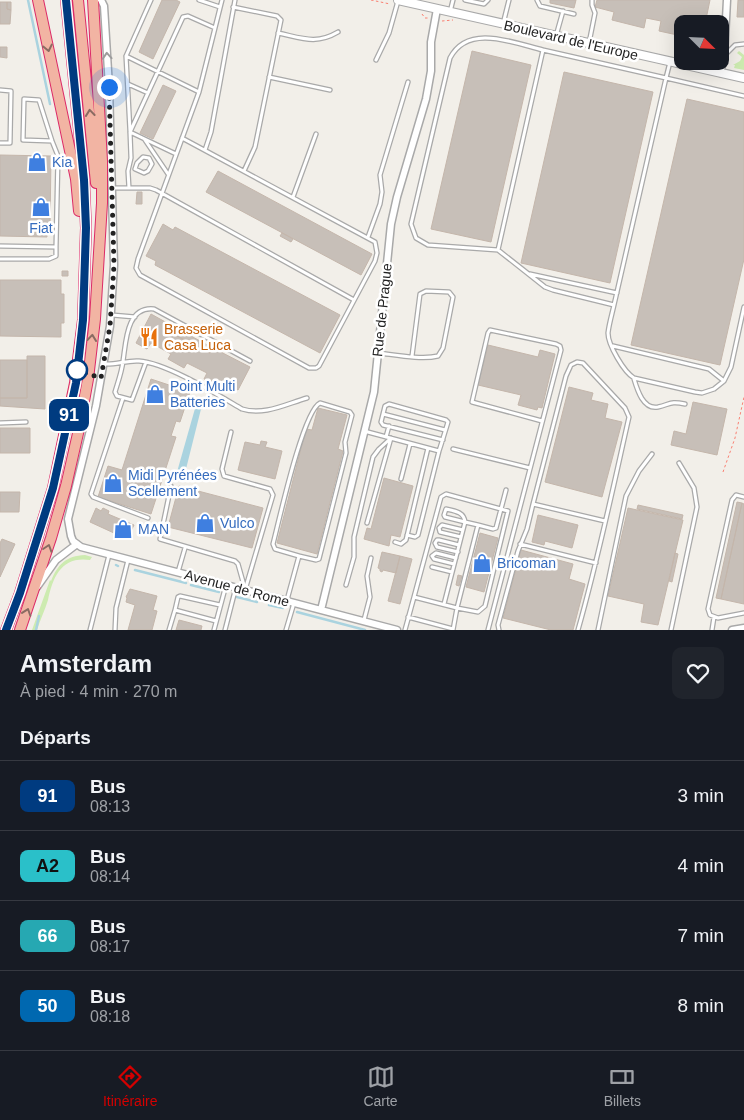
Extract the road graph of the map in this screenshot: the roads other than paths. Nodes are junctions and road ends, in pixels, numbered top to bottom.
1 (38, 0) edge
2 (66, 0) edge
3 (78, 0) edge
4 (94, 0) edge
5 (101, 0) edge
6 (151, 0) edge
7 (199, 0) edge
8 (222, 0) edge
9 (234, 0) edge
10 (398, 0) edge
11 (453, 0) edge
12 (465, 0) edge
13 (488, 0) edge
14 (509, 0) edge
15 (537, 0) edge
16 (592, 0) edge
17 (727, 0) edge
18 (233, 7) junction
19 (220, 8) junction
20 (437, 9) junction
21 (450, 12) junction
22 (563, 12) junction
23 (574, 14) dead end
24 (726, 15) edge
25 (503, 24) junction
26 (215, 28) junction
27 (338, 32) dead end
28 (278, 33) junction
29 (556, 36) junction
30 (589, 43) junction
31 (744, 44) edge
32 (729, 49) edge
33 (543, 50) junction
34 (126, 56) junction
35 (376, 60) dead end
36 (670, 62) junction
37 (721, 70) edge
38 (158, 72) junction
39 (720, 73) junction
40 (269, 77) junction
41 (666, 78) junction
42 (744, 78) edge
43 (408, 82) dead end
44 (128, 84) junction
45 (0, 90) edge
46 (330, 90) dead end
47 (199, 92) junction
48 (148, 93) junction
49 (744, 96) edge
50 (130, 132) junction
51 (316, 134) dead end
52 (182, 138) junction
53 (144, 139) junction
54 (52, 141) junction
55 (0, 143) edge
56 (205, 150) junction
57 (176, 154) junction
58 (131, 162) junction
59 (137, 163) junction
60 (244, 171) junction
61 (168, 175) junction
62 (111, 188) junction
63 (129, 188) junction
64 (162, 193) junction
65 (293, 197) junction
66 (368, 237) junction
67 (0, 246) edge
68 (56, 247) junction
69 (498, 250) junction
70 (0, 259) edge
71 (97, 267) junction
72 (528, 274) junction
73 (84, 279) junction
74 (617, 293) junction
75 (354, 300) junction
76 (614, 305) junction
77 (744, 307) edge
78 (111, 315) junction
79 (135, 317) junction
80 (612, 346) junction
81 (378, 353) junction
82 (412, 356) junction
83 (250, 361) dead end
84 (123, 362) junction
85 (146, 362) junction
86 (104, 364) junction
87 (634, 378) junction
88 (724, 381) junction
89 (123, 398) junction
90 (307, 398) dead end
91 (685, 404) dead end
92 (383, 414) junction
93 (542, 421) junction
94 (26, 422) dead end
95 (0, 423) edge
96 (389, 426) junction
97 (445, 430) junction
98 (364, 431) junction
99 (231, 432) dead end
100 (386, 437) junction
101 (391, 438) junction
102 (442, 440) junction
103 (410, 444) junction
104 (428, 448) junction
105 (453, 449) dead end
106 (439, 452) junction
107 (652, 454) dead end
108 (679, 462) dead end
109 (530, 468) junction
110 (401, 479) dead end
111 (171, 486) dead end
112 (506, 490) dead end
113 (744, 497) edge
114 (533, 504) junction
115 (501, 508) junction
116 (148, 518) dead end
117 (605, 521) junction
118 (466, 522) junction
119 (367, 523) dead end
120 (478, 525) junction
121 (463, 530) junction
122 (407, 535) junction
123 (461, 538) junction
124 (395, 542) dead end
125 (77, 544) junction
126 (520, 544) junction
127 (459, 546) junction
128 (185, 548) junction
129 (458, 552) junction
130 (110, 554) junction
131 (299, 556) junction
132 (371, 558) dead end
133 (456, 558) junction
134 (128, 560) junction
135 (596, 563) junction
136 (454, 564) junction
137 (432, 567) dead end
138 (452, 572) junction
139 (178, 573) junction
140 (226, 585) junction
141 (346, 585) dead end
142 (236, 587) junction
143 (245, 590) junction
144 (33, 594) junction
145 (414, 597) junction
146 (290, 602) junction
147 (444, 604) junction
148 (220, 605) junction
149 (457, 608) junction
150 (175, 610) junction
151 (321, 610) junction
152 (744, 613) edge
153 (408, 617) junction
154 (714, 617) junction
155 (216, 621) junction
156 (364, 621) junction
157 (382, 628) edge
158 (744, 628) edge
159 (6, 630) edge
160 (20, 630) edge
161 (90, 630) edge
162 (115, 630) edge
163 (169, 630) edge
164 (214, 630) edge
165 (225, 630) edge
166 (286, 630) edge
167 (397, 630) edge
168 (405, 630) edge
169 (453, 630) edge
170 (488, 630) edge
171 (499, 630) edge
172 (578, 630) edge
173 (598, 630) edge
174 (671, 630) edge
175 (712, 630) edge
176 (732, 630) edge

1 -> 73 highway
2 - 73 highway
71 -> 3 highway
4 - 71 highway
62 -> 5 street
6 - 34 lane
7 - 19 lane
8 - 19 lane
9 - 18 lane
10 - 20 street, Boulevard de l'Europe
10 - 35 lane
11 - 21 lane
12 - 13 lane
14 - 25 lane
15 - 22 lane
16 - 30 lane
17 - 24 street
18 - 28 lane
18 - 56 lane
19 - 26 lane
20 - 21 street, Boulevard de l'Europe
20 - 81 street, Rue de Prague
21 - 25 street, Boulevard de l'Europe
22 - 23 lane
22 - 29 lane
25 - 29 street, Boulevard de l'Europe
26 - 38 lane
26 - 47 lane
27 - 28 lane
28 - 40 lane
29 - 30 street, Boulevard de l'Europe
30 - 36 street, Boulevard de l'Europe
31 - 32 lane
33 - 41 lane
33 - 69 lane
33 - 69 lane
34 - 38 lane
34 - 44 lane
36 - 39 street, Boulevard de l'Europe
36 - 41 lane
37 - 39 street
38 - 47 lane
38 - 48 lane
39 - 42 street, Boulevard de l'Europe
40 - 46 lane
40 - 60 lane
41 - 49 lane
41 - 74 lane
43 - 66 lane
44 - 48 lane
44 - 50 lane
45 - 55 lane
47 - 52 lane
48 - 50 lane
50 - 53 lane
50 - 58 lane
51 - 65 lane
52 - 56 lane
52 - 57 lane
53 - 57 lane
53 - 61 lane
54 - 54 lane
54 - 68 lane
56 - 60 lane
57 - 61 lane
58 - 59 lane
58 - 63 lane
59 - 59 lane
60 - 65 lane
61 - 64 lane
62 - 63 lane
62 - 78 street
63 - 64 lane
64 - 75 lane
64 - 75 lane
65 - 66 lane
66 - 75 lane
67 - 68 lane
68 - 70 lane
69 - 72 lane
144 -> 71 highway
72 - 74 lane
72 - 76 lane
73 - 159 highway
74 - 76 lane
76 - 80 lane
77 - 88 lane
78 - 79 lane
78 - 86 street
79 - 83 lane
79 - 84 lane
80 - 87 lane
80 - 88 lane
81 - 82 lane
81 - 98 street, Rue de Prague
82 - 82 lane
84 - 85 lane
84 - 86 lane
84 - 89 lane
85 - 89 lane
85 - 90 lane
86 - 125 street
87 - 88 lane
87 - 91 lane
89 - 116 lane
92 - 96 lane
92 - 97 lane
92 - 97 lane
93 - 93 lane
93 - 109 lane
94 - 95 lane
96 - 100 lane
96 - 102 lane
97 - 102 lane
98 - 100 lane
98 - 151 street, Rue de Prague
99 - 143 lane
100 - 101 lane
101 - 103 lane
101 - 119 lane
101 - 141 lane
102 - 106 lane
103 - 104 lane
103 - 110 lane
104 - 106 lane
104 - 122 lane
105 - 109 lane
106 - 122 lane
107 - 173 lane
108 - 174 lane
109 - 170 lane
111 - 128 lane
112 - 115 lane
113 - 154 lane
114 - 117 lane
114 - 117 lane
114 - 126 lane
115 - 120 lane
115 - 145 lane
115 - 149 lane
117 - 135 lane
118 - 118 lane
118 - 120 lane
118 - 121 lane
120 - 149 lane
121 - 123 lane
121 - 123 lane
122 - 124 lane
123 - 127 lane
125 - 130 street, Avenue de Rome
125 - 144 street
126 - 135 lane
126 - 171 lane
127 - 129 lane
127 - 129 lane
128 - 139 lane
128 - 143 lane
129 - 133 lane
130 - 134 street, Avenue de Rome
130 - 161 lane
131 - 131 lane
131 - 146 lane
132 - 156 lane
133 - 136 lane
133 - 136 lane
134 - 139 street, Avenue de Rome
134 - 162 lane
135 - 172 lane
136 - 138 lane
137 - 138 lane
138 - 147 lane
139 - 140 street, Avenue de Rome
140 - 142 street, Avenue de Rome
140 - 148 lane
142 - 143 street, Avenue de Rome
142 - 165 lane
143 - 146 street, Avenue de Rome
160 -> 144 highway
145 - 147 lane
145 - 153 lane
146 - 151 street, Avenue de Rome
146 - 166 lane
147 - 149 lane
148 - 150 lane
148 - 155 lane
149 - 169 lane
150 - 155 lane
150 - 163 lane
151 - 156 street, Avenue de Rome
152 - 154 lane
153 - 168 lane
153 - 169 lane
154 - 175 lane
155 - 164 lane
156 - 157 street, Avenue de Rome
157 - 167 street, Avenue de Rome
158 - 176 street

